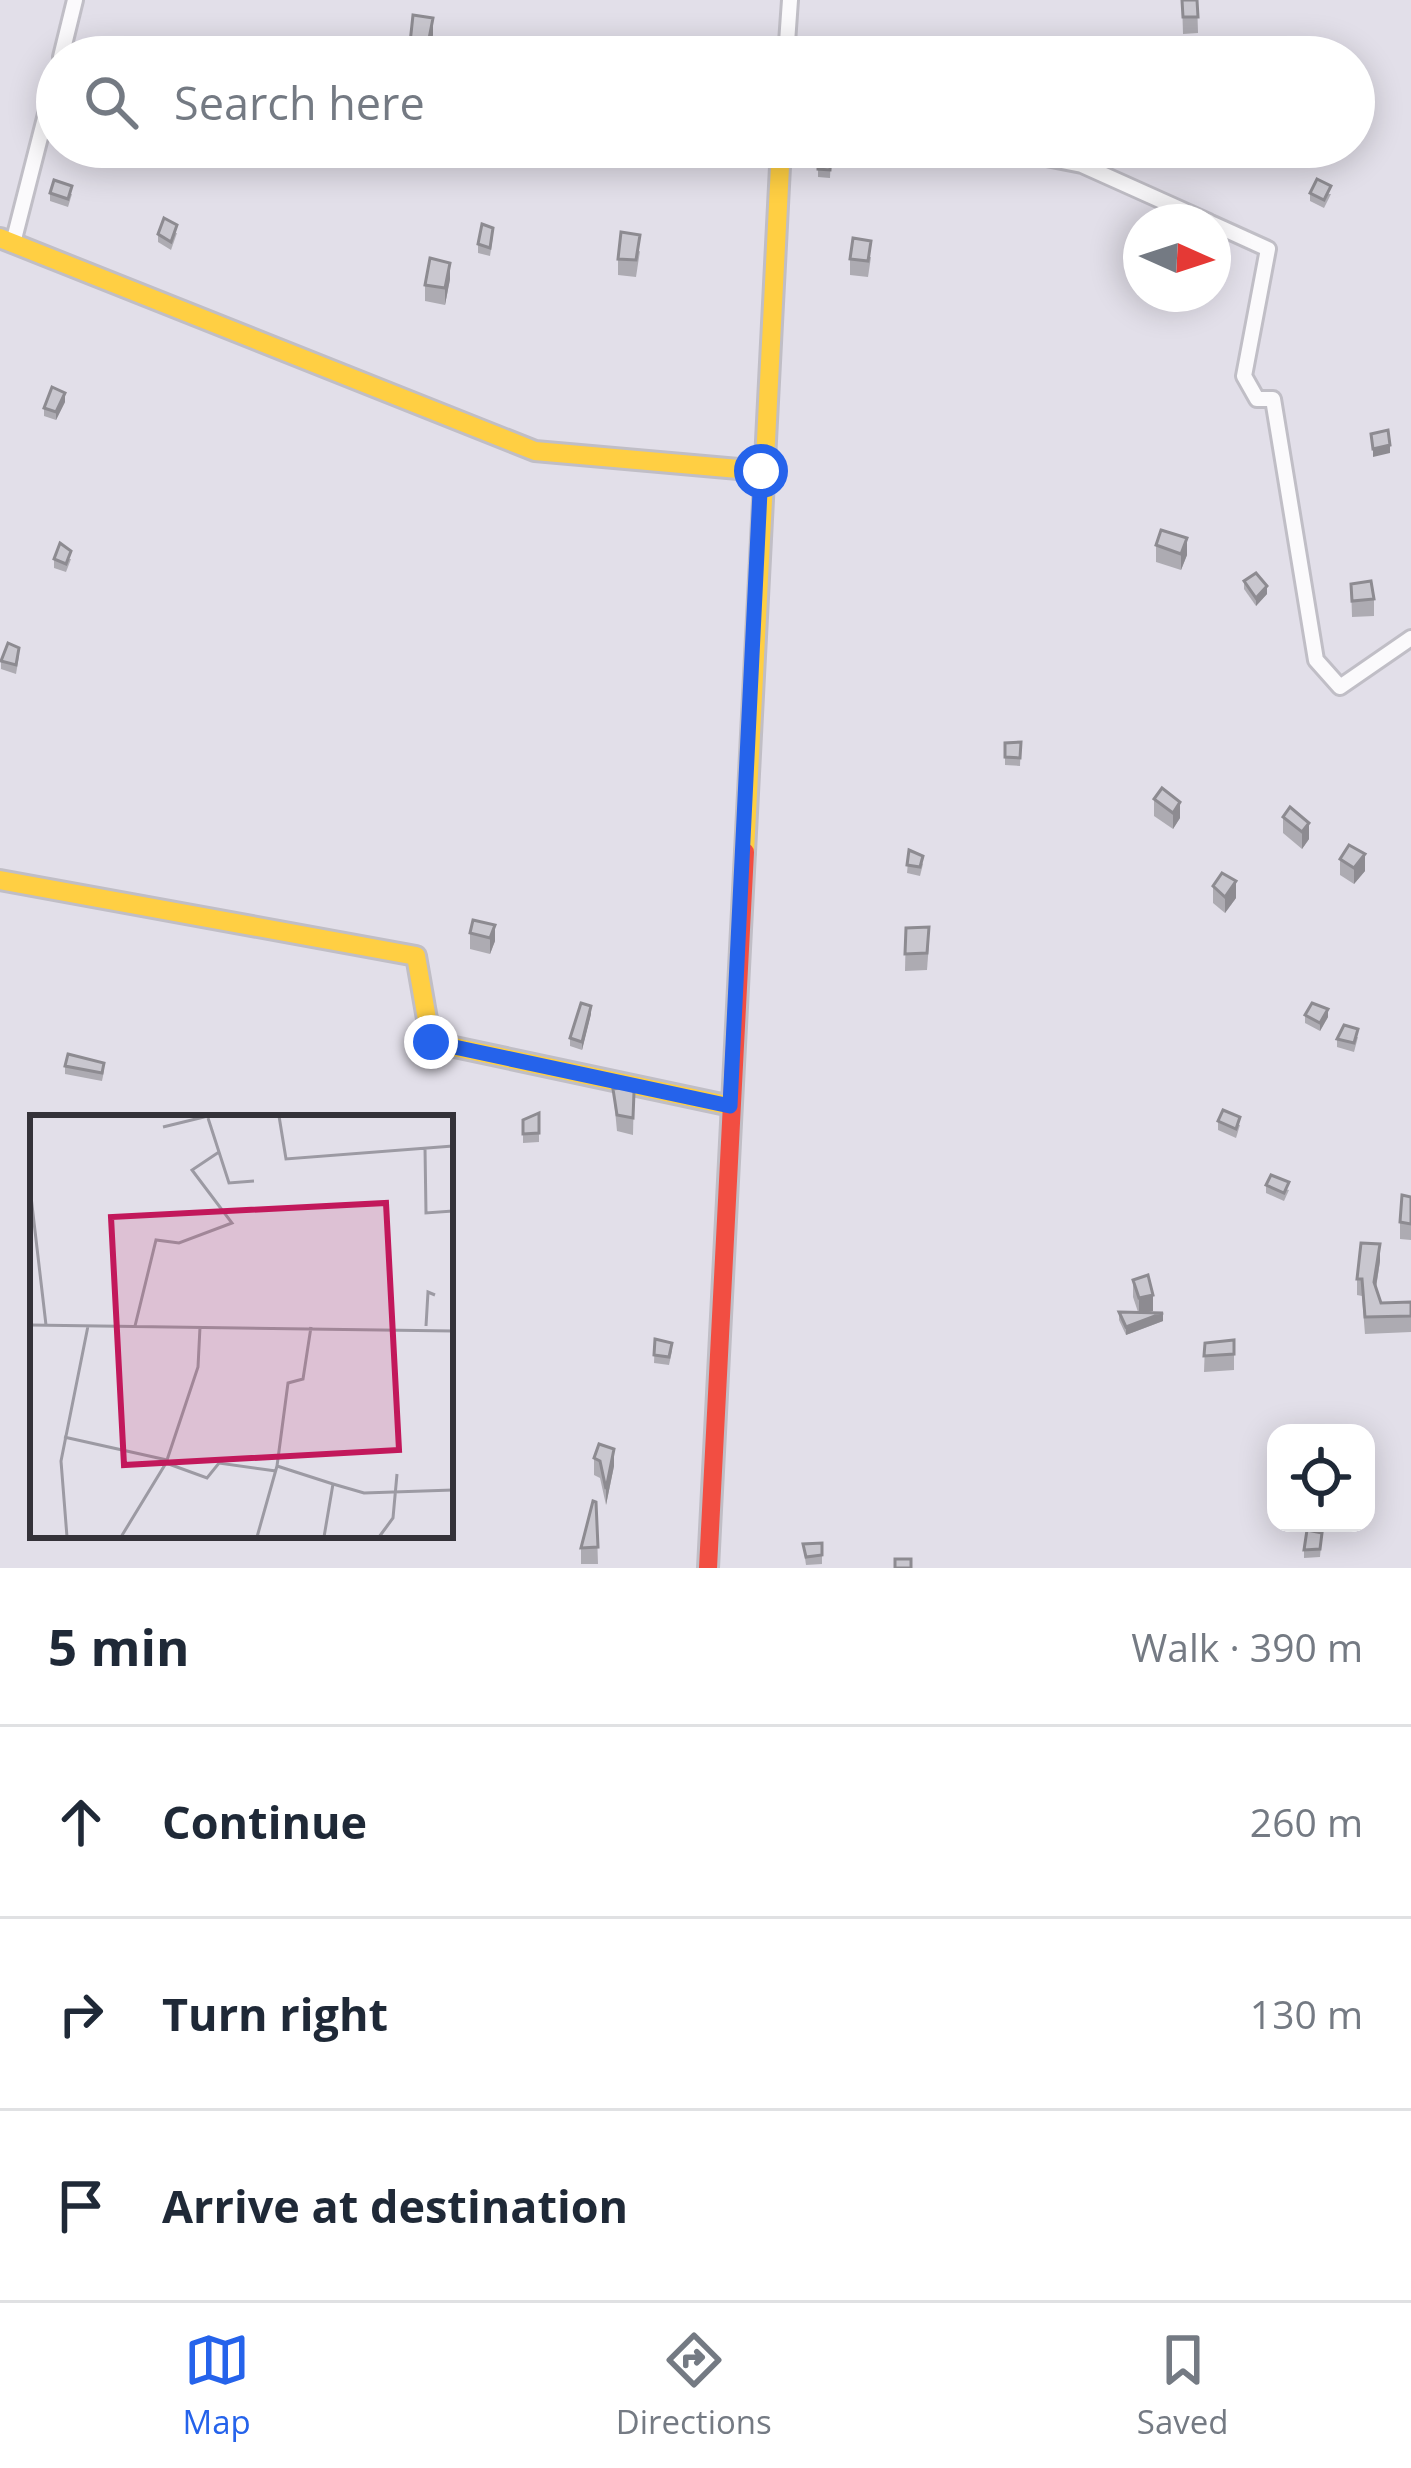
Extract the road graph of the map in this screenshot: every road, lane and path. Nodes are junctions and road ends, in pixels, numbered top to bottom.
1 (75, 0) edge
2 (790, 0) edge
3 (66, 36) edge
4 (788, 36) edge
5 (36, 141) edge
6 (780, 168) edge
7 (1089, 168) edge
8 (1169, 204) edge
9 (1231, 232) edge
10 (6, 241) edge
11 (761, 471) junction
12 (1411, 638) edge
13 (0, 880) edge
14 (730, 1106) junction
15 (708, 1568) edge

1 - 3 street
2 - 4 street
5 - 10 street
6 - 11 street
7 - 8 street
9 - 12 street
10 - 11 street
11 - 14 street
13 - 14 street
14 - 15 street

